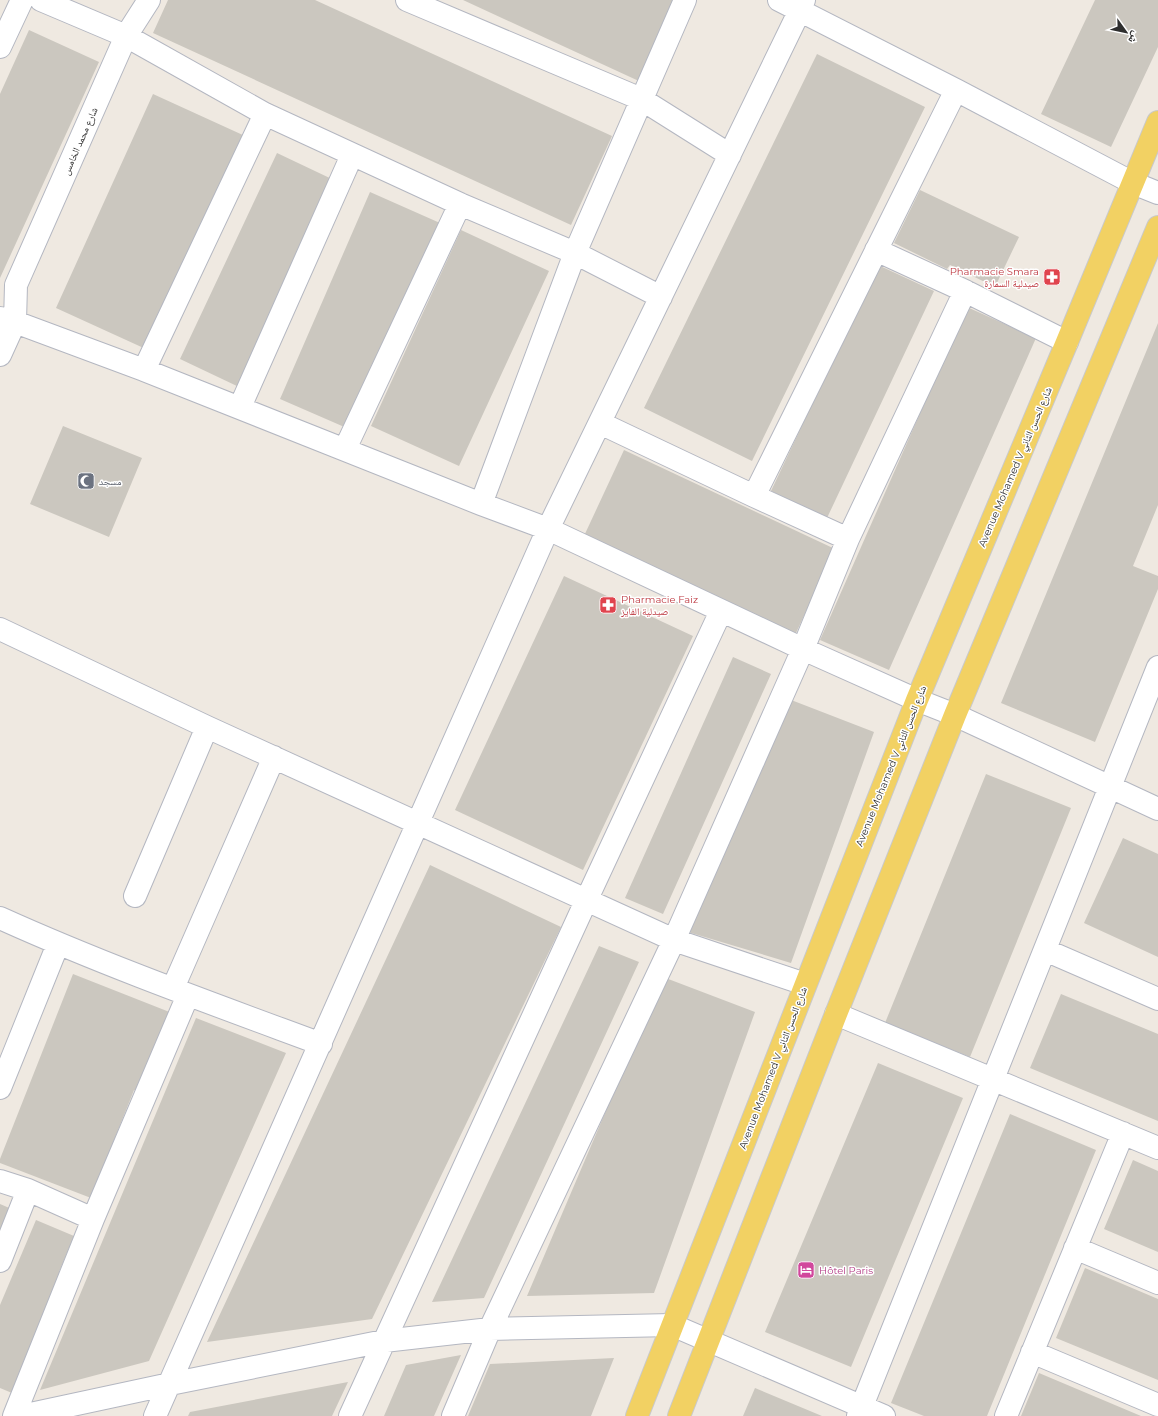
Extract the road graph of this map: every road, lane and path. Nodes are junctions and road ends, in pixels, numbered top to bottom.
1 (22, 0) edge
2 (41, 0) edge
3 (149, 0) edge
4 (406, 0) edge
5 (686, 0) edge
6 (779, 0) edge
7 (802, 5) edge
8 (126, 36) junction
9 (0, 47) edge
10 (956, 90) junction
11 (641, 99) junction
12 (265, 114) junction
13 (1158, 122) edge
14 (352, 155) junction
15 (730, 155) junction
16 (1133, 183) junction
17 (1158, 193) edge
18 (460, 204) junction
19 (1158, 227) edge
20 (876, 250) junction
21 (575, 253) junction
22 (8, 291) edge
23 (965, 291) junction
24 (661, 297) junction
25 (7, 320) edge
26 (1068, 342) junction
27 (0, 355) edge
28 (144, 370) junction
29 (240, 407) junction
30 (600, 423) junction
31 (345, 449) junction
32 (754, 496) junction
33 (481, 504) junction
34 (548, 529) junction
35 (848, 539) junction
36 (721, 611) junction
37 (0, 629) edge
38 (802, 649) junction
39 (1157, 673) edge
40 (917, 700) junction
41 (955, 715) junction
42 (207, 727) junction
43 (274, 757) junction
44 (1110, 787) junction
45 (1158, 810) edge
46 (418, 824) junction
47 (135, 896) dead end
48 (586, 900) junction
49 (0, 918) edge
50 (674, 940) junction
51 (58, 944) junction
52 (1045, 950) junction
53 (805, 984) junction
54 (180, 992) junction
55 (1158, 999) edge
56 (836, 1014) junction
57 (321, 1044) junction
58 (993, 1079) junction
59 (0, 1088) edge
60 (1123, 1133) junction
61 (1158, 1148) edge
62 (0, 1181) edge
63 (28, 1190) junction
64 (93, 1219) junction
65 (1075, 1248) junction
66 (0, 1262) edge
67 (1158, 1283) edge
68 (672, 1324) junction
69 (490, 1329) junction
70 (708, 1340) junction
71 (384, 1341) junction
72 (1032, 1352) junction
73 (170, 1384) junction
74 (1158, 1405) edge
75 (859, 1411) edge
76 (14, 1416) edge
77 (21, 1416) edge
78 (155, 1416) edge
79 (350, 1416) edge
80 (453, 1416) edge
81 (637, 1416) edge
82 (679, 1416) edge
83 (884, 1416) edge
84 (1006, 1416) edge

1 - 9 street
2 - 8 street
3 - 8 street, شارع محمد الخامس
4 - 11 street
5 - 11 street
6 - 7 street
7 - 10 street
7 - 15 street
8 - 12 street
8 - 22 street, شارع محمد الخامس
10 - 16 street
10 - 20 street
11 - 15 street
11 - 21 street
12 - 14 street
12 - 28 street
13 - 16 main road, Avenue Mohamed V شارع الحسن الثاني
14 - 18 street
14 - 29 street
15 - 24 street
16 - 17 street
16 - 26 main road, Avenue Mohamed V شارع الحسن الثاني
18 - 21 street
18 - 31 street
19 - 41 main road
20 - 23 street
20 - 32 street
21 - 24 street
21 - 33 street
22 - 25 street, شارع محمد الخامس
23 - 26 street
23 - 35 street
24 - 30 street
25 - 27 street, شارع محمد الخامس
25 - 28 street
26 - 40 main road, Avenue Mohamed V شارع الحسن الثاني
28 - 29 street
29 - 31 street
30 - 32 street
30 - 34 street
31 - 33 street
32 - 35 street
33 - 34 street
34 - 36 street
34 - 46 street
35 - 38 street
36 - 38 street
36 - 48 street
37 - 42 street
38 - 40 street
38 - 50 street
39 - 44 street
40 - 41 street
40 - 53 main road, Avenue Mohamed V شارع الحسن الثاني
41 - 44 street
41 - 56 main road
42 - 43 street
42 - 47 street
43 - 46 street
43 - 54 street
44 - 45 street
44 - 52 street
46 - 48 street
46 - 57 street
48 - 50 street
48 - 71 street
49 - 51 street
50 - 53 street
50 - 69 street
51 - 54 street
51 - 59 street
52 - 55 street
52 - 58 street
53 - 68 main road, Avenue Mohamed V شارع الحسن الثاني
54 - 57 street
54 - 64 street
56 - 58 street
56 - 70 main road
57 - 73 street
58 - 60 street
58 - 75 street
60 - 61 street
60 - 65 street
62 - 63 street
63 - 64 street
63 - 66 street
64 - 76 street
65 - 67 street
65 - 72 street
68 - 69 street
68 - 70 street
68 - 81 main road, Avenue Mohamed V شارع الحسن الثاني
69 - 71 street
69 - 80 street
70 - 75 street
70 - 82 main road
71 - 73 street
71 - 79 street
72 - 74 street
72 - 84 street
73 - 77 street
73 - 78 street
75 - 83 street

